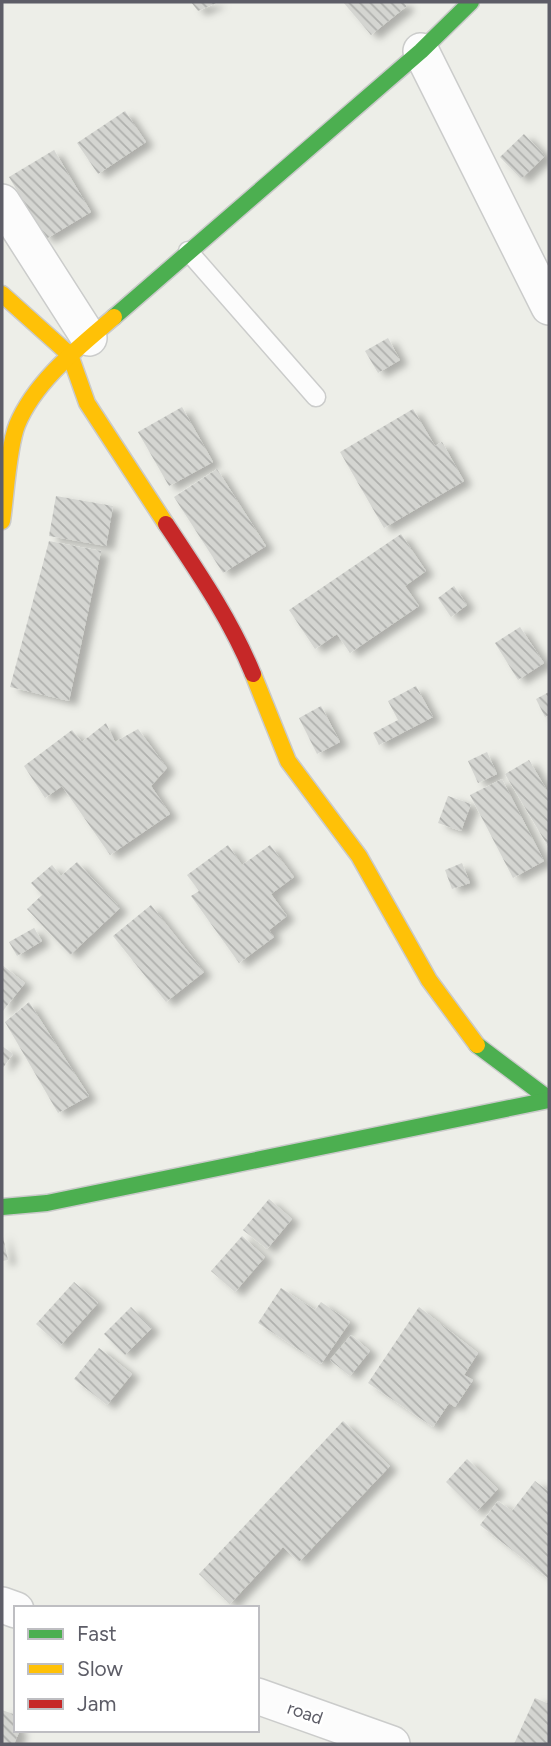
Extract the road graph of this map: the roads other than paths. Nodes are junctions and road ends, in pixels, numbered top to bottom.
1 (471, 2) edge
2 (421, 51) junction
3 (2, 202) edge
4 (188, 251) junction
5 (2, 294) edge
6 (549, 307) edge
7 (79, 346) junction
8 (316, 397) dead end
9 (2, 521) edge
10 (549, 1100) edge
11 (2, 1207) edge
12 (259, 1697) edge
13 (392, 1744) edge

1 - 2 street
2 - 4 street
2 - 6 street
3 - 7 street
4 - 7 street
4 - 8 lane
5 - 7 street
7 - 9 street
7 - 10 street
10 - 11 street
12 - 13 street, road

